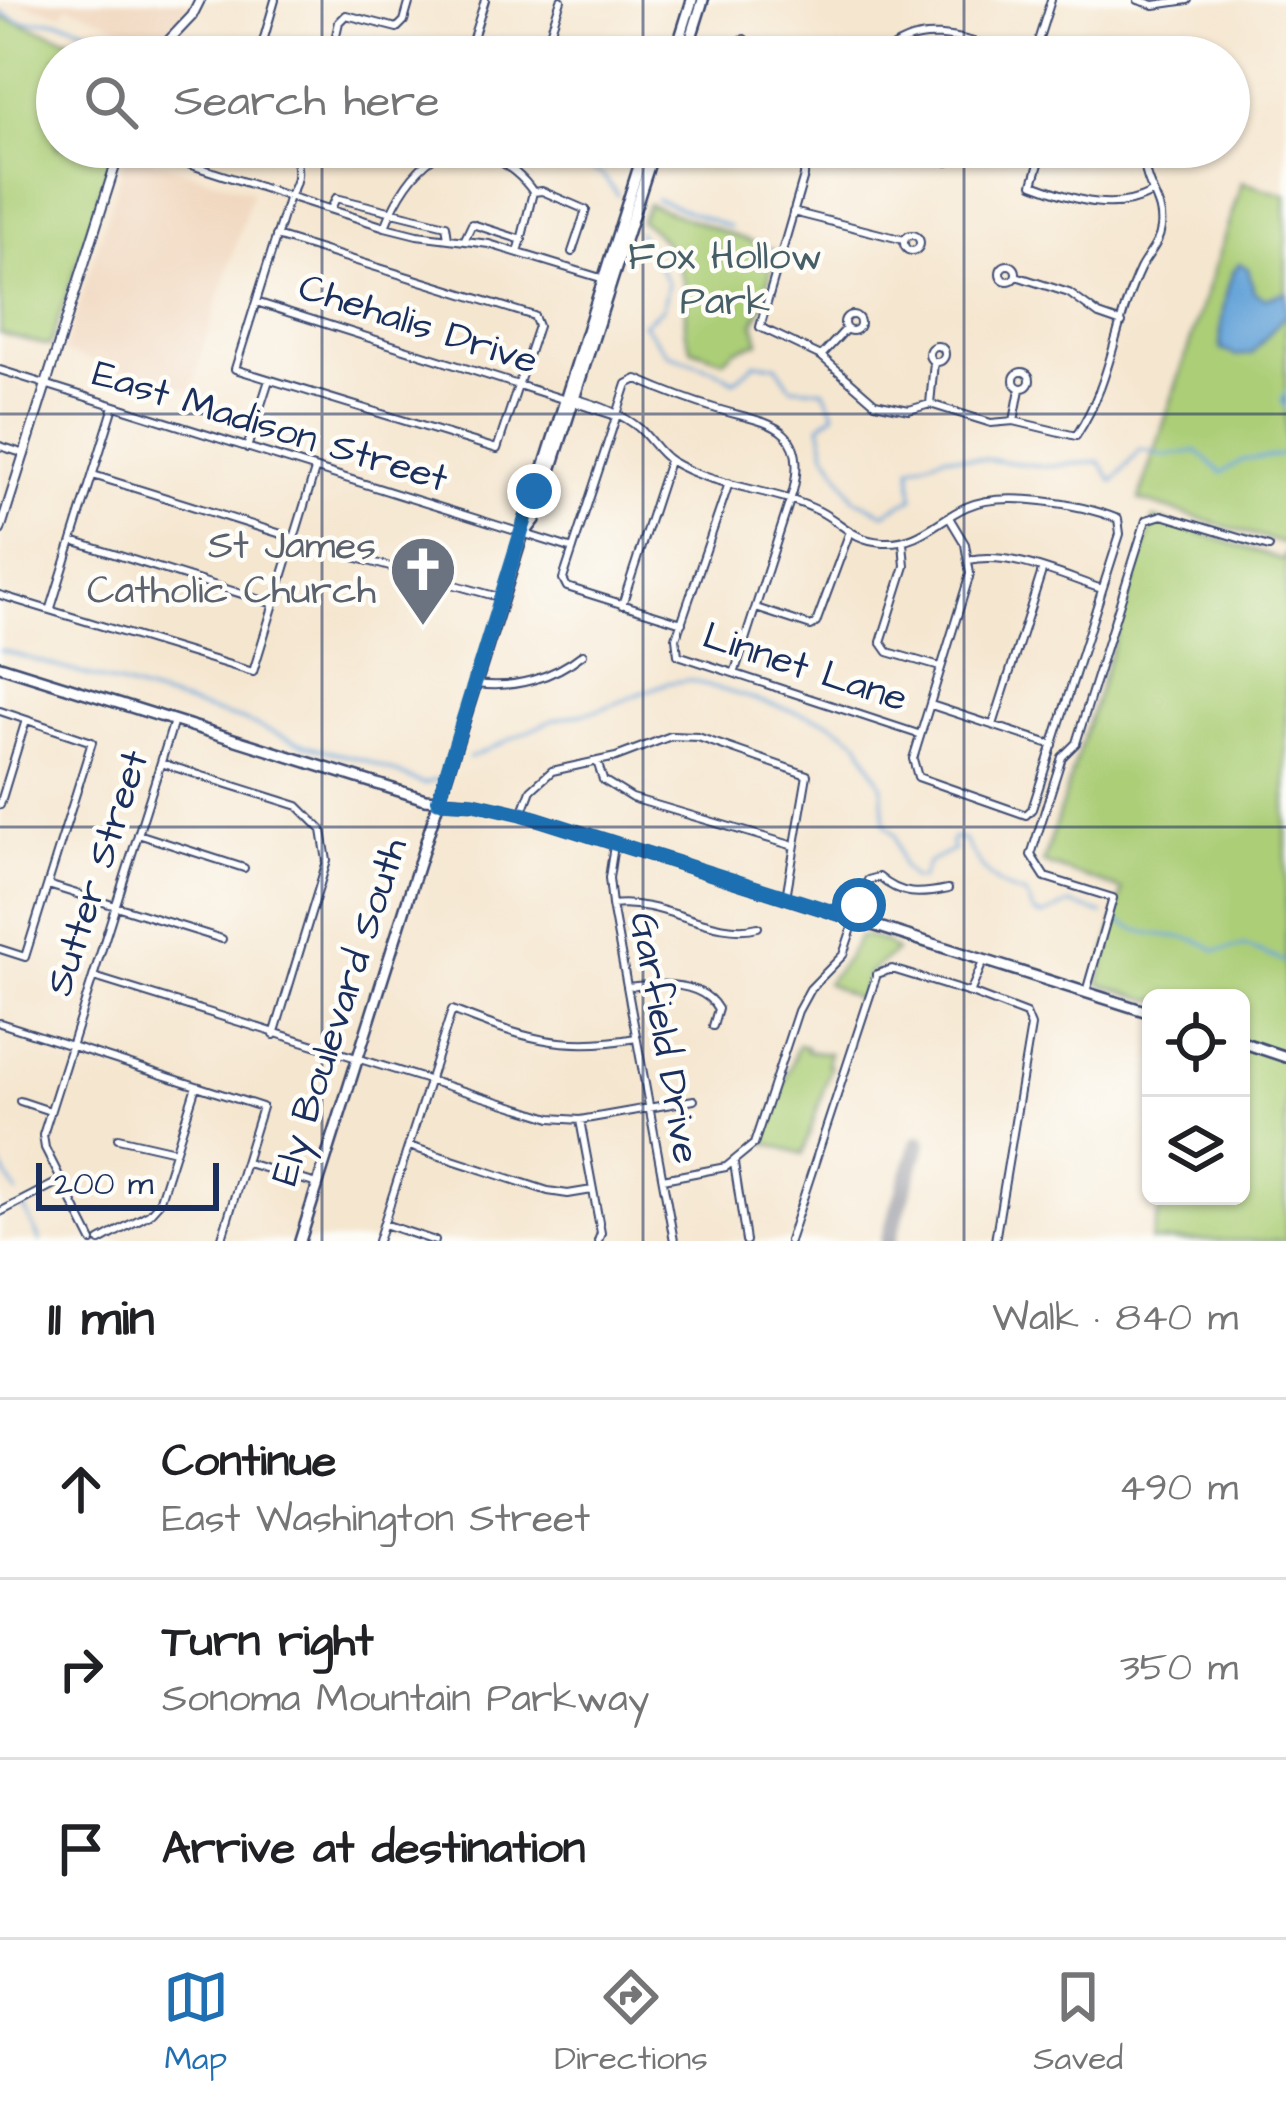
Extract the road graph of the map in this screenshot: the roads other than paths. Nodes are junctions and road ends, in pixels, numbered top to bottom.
1 (200, 0) edge
2 (275, 0) edge
3 (410, 0) edge
4 (484, 0) edge
5 (561, 0) edge
6 (692, 0) edge
7 (703, 0) edge
8 (1051, 0) edge
9 (1138, 0) edge
10 (1188, 0) edge
11 (173, 36) edge
12 (265, 36) edge
13 (336, 36) edge
14 (473, 36) edge
15 (550, 36) edge
16 (681, 36) edge
17 (692, 36) edge
18 (1040, 36) edge
19 (114, 168) edge
20 (201, 168) edge
21 (296, 168) edge
22 (423, 168) edge
23 (510, 168) edge
24 (639, 168) edge
25 (648, 168) edge
26 (804, 168) edge
27 (1038, 168) edge
28 (1143, 168) edge
29 (533, 192) junction
30 (1152, 194) junction
31 (289, 196) junction
32 (331, 209) junction
33 (793, 212) junction
34 (390, 213) junction
35 (386, 227) junction
36 (276, 236) junction
37 (448, 238) junction
38 (465, 239) junction
39 (522, 240) junction
40 (904, 241) dead end
41 (572, 251) dead end
42 (518, 253) junction
43 (1016, 276) dead end
44 (607, 280) junction
45 (256, 302) junction
46 (1122, 323) junction
47 (846, 329) dead end
48 (821, 356) junction
49 (934, 362) dead end
50 (0, 370) edge
51 (268, 380) junction
52 (46, 385) junction
53 (519, 385) junction
54 (1020, 388) dead end
55 (570, 401) junction
56 (930, 404) junction
57 (114, 406) junction
58 (616, 416) junction
59 (1014, 421) junction
60 (0, 446) edge
61 (248, 448) junction
62 (25, 454) junction
63 (669, 460) junction
64 (315, 470) junction
65 (93, 475) junction
66 (728, 483) junction
67 (790, 501) junction
68 (950, 519) junction
69 (0, 530) edge
70 (849, 534) junction
71 (523, 535) junction
72 (294, 538) junction
73 (72, 541) junction
74 (903, 542) junction
75 (1268, 547) dead end
76 (573, 549) junction
77 (343, 554) dead end
78 (969, 560) junction
79 (1042, 571) junction
80 (1102, 589) junction
81 (0, 595) edge
82 (502, 598) junction
83 (274, 604) junction
84 (622, 605) junction
85 (51, 608) junction
86 (755, 608) junction
87 (682, 623) junction
88 (584, 654) dead end
89 (0, 666) edge
90 (941, 668) junction
91 (735, 671) junction
92 (477, 684) junction
93 (932, 705) junction
94 (0, 711) edge
95 (26, 720) junction
96 (175, 721) junction
97 (993, 725) junction
98 (920, 734) junction
99 (1053, 745) junction
100 (597, 761) junction
101 (161, 763) junction
102 (438, 801) junction
103 (0, 805) edge
104 (522, 814) junction
105 (138, 834) junction
106 (614, 845) junction
107 (795, 847) junction
108 (244, 868) dead end
109 (48, 885) junction
110 (948, 889) dead end
111 (785, 897) junction
112 (115, 905) junction
113 (611, 905) junction
114 (855, 919) junction
115 (758, 927) dead end
116 (222, 939) dead end
117 (0, 949) edge
118 (983, 962) junction
119 (94, 977) junction
120 (627, 987) junction
121 (970, 992) junction
122 (1086, 992) junction
123 (1142, 1010) edge
124 (0, 1023) edge
125 (713, 1026) dead end
126 (274, 1035) junction
127 (636, 1038) junction
128 (72, 1045) junction
129 (1250, 1045) edge
130 (1286, 1057) edge
131 (356, 1060) junction
132 (430, 1080) junction
133 (196, 1086) junction
134 (694, 1100) dead end
135 (20, 1101) dead end
136 (650, 1108) junction
137 (50, 1111) junction
138 (580, 1120) junction
139 (118, 1138) dead end
140 (409, 1146) junction
141 (175, 1150) junction
142 (248, 1163) junction
143 (734, 1163) junction
144 (662, 1179) junction
145 (60, 1181) junction
146 (317, 1184) junction
147 (592, 1190) junction
148 (0, 1212) edge
149 (384, 1224) junction
150 (96, 1241) edge
151 (221, 1241) edge
152 (300, 1241) edge
153 (378, 1241) edge
154 (435, 1241) edge
155 (598, 1241) edge
156 (674, 1241) edge
157 (746, 1241) edge
158 (790, 1241) edge
159 (995, 1241) edge

1 - 11 street
2 - 12 street
3 - 13 street
4 - 14 street
5 - 15 street
6 - 16 main road
7 - 17 main road
8 - 18 street
9 - 10 street
19 - 52 street
20 - 31 street
21 - 31 street
22 - 34 street
23 - 29 street
24 - 44 main road
25 - 44 main road
26 - 33 street
27 - 30 street
28 - 30 street
29 - 39 street
29 - 41 street
30 - 46 street
31 - 32 street
31 - 36 street
32 - 34 street
32 - 35 street
33 - 40 street
33 - 48 street
34 - 35 street
34 - 37 street
35 - 37 street
36 - 45 street
36 - 53 street
37 - 38 street
38 - 39 street
38 - 42 street
39 - 42 street
42 - 44 street
43 - 46 street
44 - 55 main road, Ely Boulevard South
45 - 51 street
45 - 53 street, Chehalis Drive
46 - 59 street
47 - 48 street
48 - 56 street
49 - 56 street
50 - 52 street, East Madison Street
51 - 53 street
51 - 61 street
52 - 57 street, East Madison Street
52 - 62 street
53 - 55 street, Chehalis Drive
54 - 59 street
55 - 58 street, Chehalis Drive
55 - 71 main road, Ely Boulevard South
56 - 59 street
57 - 61 street, East Madison Street
57 - 65 street
58 - 63 street
58 - 67 street
58 - 76 street
60 - 62 street
61 - 64 street, East Madison Street
62 - 69 street
63 - 66 street
63 - 84 street
64 - 71 street, East Madison Street
64 - 72 street
65 - 72 street
65 - 73 street
66 - 67 street
66 - 87 street
67 - 70 street
67 - 86 street
68 - 74 street
68 - 78 street
68 - 80 street
70 - 74 street
70 - 86 street
71 - 76 street
71 - 82 main road, Ely Boulevard South
72 - 83 street
73 - 83 street
73 - 85 street
74 - 90 street
75 - 122 street
76 - 84 street, Linnet Lane
77 - 82 street
78 - 79 street
78 - 90 street
79 - 80 street
79 - 97 street
80 - 99 street
81 - 85 street
82 - 92 main road, Ely Boulevard South
83 - 85 street
84 - 87 street, Linnet Lane
86 - 91 street
87 - 91 street, Linnet Lane
88 - 92 street
89 - 96 main road
90 - 93 street
91 - 98 street, Linnet Lane
92 - 102 main road, Ely Boulevard South
93 - 97 street
93 - 98 street
94 - 95 street
95 - 103 street
95 - 109 street
96 - 101 street, Sutter Street
96 - 102 main road
97 - 99 street
98 - 99 street
100 - 104 street
100 - 107 street
100 - 107 street
101 - 105 street, Sutter Street
101 - 126 street
102 - 104 main road
102 - 131 main road, Ely Boulevard South
104 - 106 main road
105 - 108 street
105 - 112 street, Sutter Street
106 - 111 main road
106 - 113 street, Garfield Drive
107 - 111 street
109 - 112 street
109 - 117 street
110 - 114 street
111 - 114 main road
112 - 116 street
112 - 119 street, Sutter Street
113 - 115 street
113 - 120 street, Garfield Drive
114 - 118 main road
114 - 143 street
118 - 121 street
118 - 122 main road
119 - 126 street
119 - 128 street, Sutter Street
120 - 125 street
120 - 127 street, Garfield Drive
121 - 158 street
121 - 159 street
122 - 123 main road
124 - 128 street
126 - 131 street
127 - 132 street
127 - 136 street, Garfield Drive
128 - 133 street
128 - 137 street, Sutter Street
129 - 130 main road
131 - 132 street
131 - 146 main road, Ely Boulevard South
132 - 138 street
132 - 140 street
133 - 141 street
133 - 142 street
134 - 136 street
135 - 137 street
136 - 138 street
136 - 144 street, Garfield Drive
137 - 145 street, Sutter Street
138 - 147 street
139 - 141 street
140 - 147 street
140 - 149 street
141 - 150 street
142 - 146 street
142 - 151 street
143 - 144 street
143 - 157 street
144 - 156 street, Garfield Drive
145 - 148 street
145 - 150 street, Sutter Street
146 - 152 main road, Ely Boulevard South
147 - 155 street
149 - 153 street
149 - 154 street

